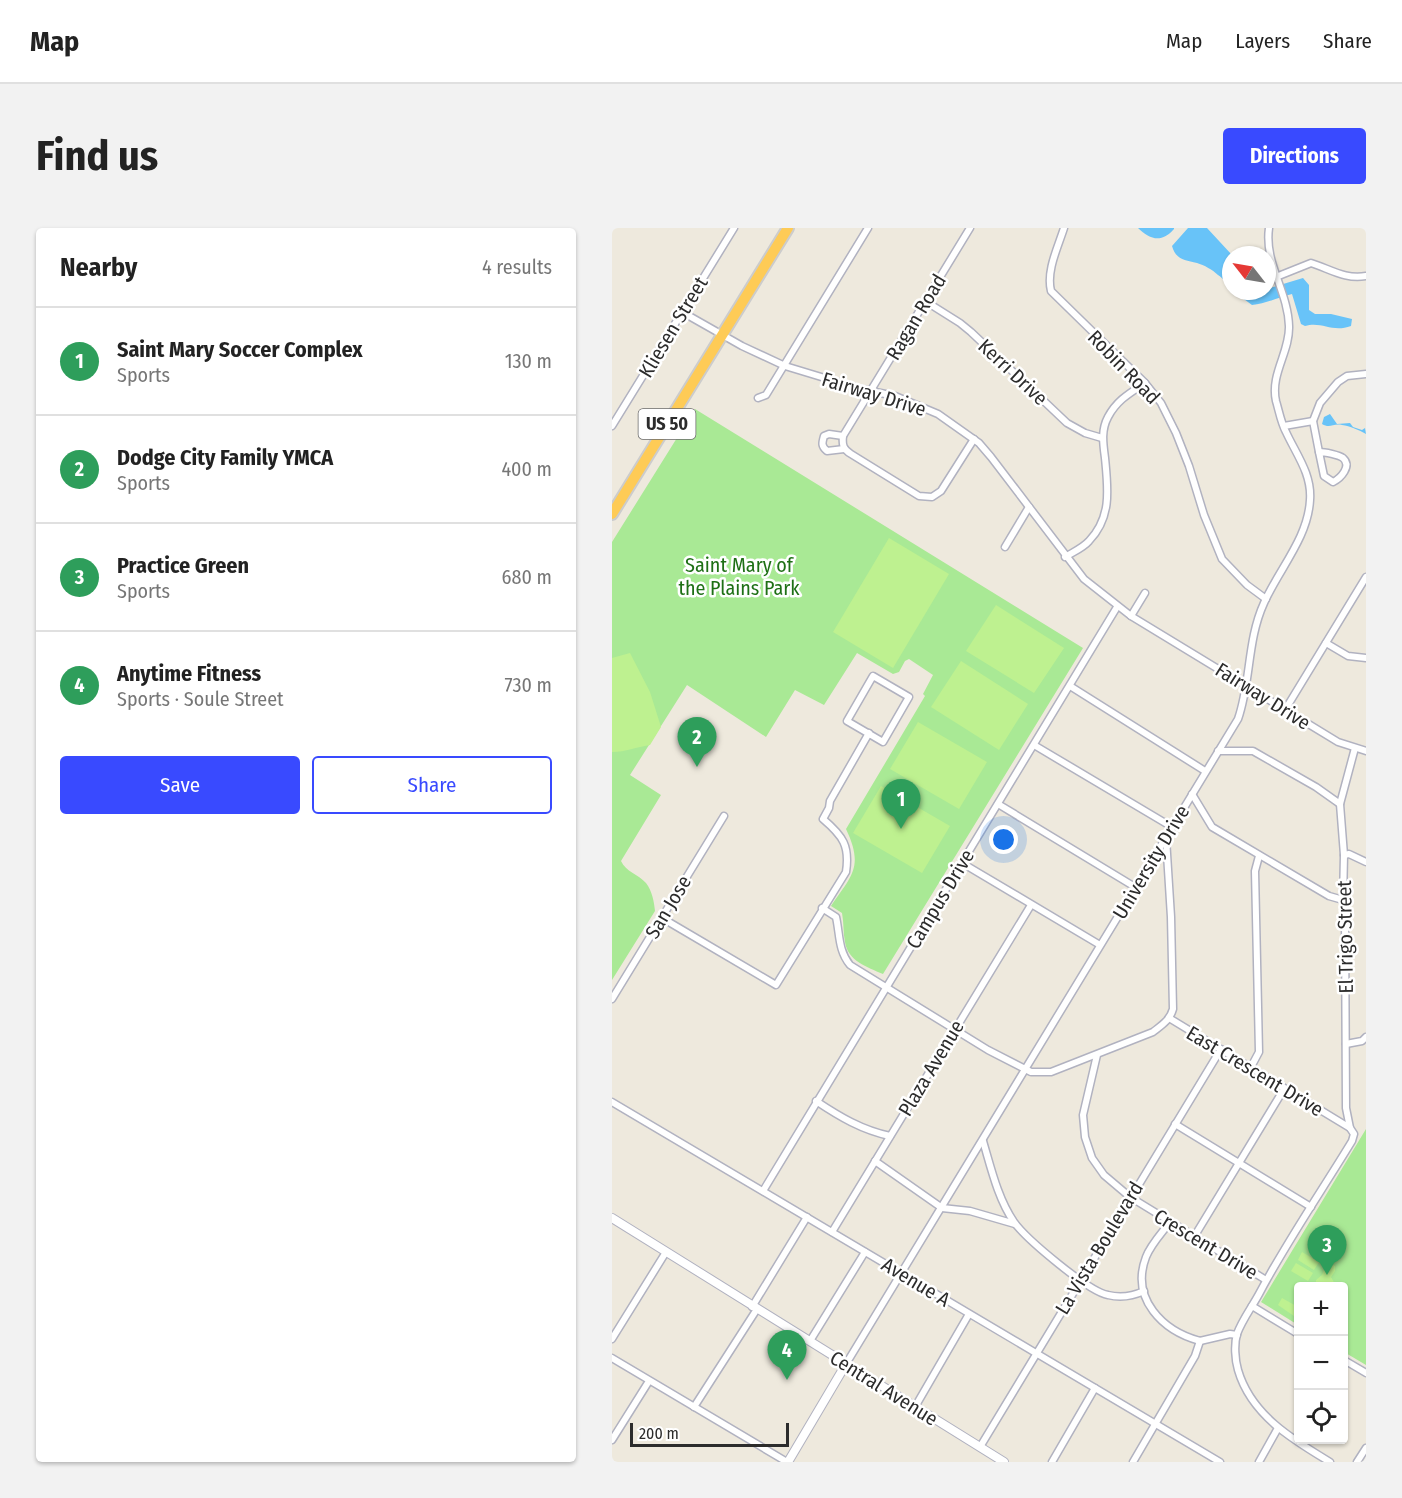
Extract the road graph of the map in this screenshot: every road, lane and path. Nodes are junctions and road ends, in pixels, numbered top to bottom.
1 (734, 228) edge
2 (788, 228) edge
3 (868, 228) edge
4 (970, 228) edge
5 (1064, 228) edge
6 (1269, 228) edge
7 (1366, 276) edge
8 (1277, 280) junction
9 (925, 301) junction
10 (682, 312) junction
11 (722, 335) junction
12 (784, 366) junction
13 (1366, 374) edge
14 (1145, 382) junction
15 (871, 390) junction
16 (758, 398) dead end
17 (1313, 422) junction
18 (612, 426) edge
19 (1284, 426) junction
20 (843, 436) junction
21 (1102, 438) junction
22 (974, 440) junction
23 (844, 449) junction
24 (1319, 452) junction
25 (1029, 507) junction
26 (612, 514) edge
27 (1005, 547) dead end
28 (1065, 557) junction
29 (1366, 576) edge
30 (1145, 593) dead end
31 (1266, 599) junction
32 (1117, 607) junction
33 (1131, 616) junction
34 (1326, 643) junction
35 (1366, 658) edge
36 (1246, 685) junction
37 (1070, 686) junction
38 (1285, 710) junction
39 (868, 733) junction
40 (1034, 745) junction
41 (1355, 748) junction
42 (1218, 751) junction
43 (1366, 751) edge
44 (1205, 771) junction
45 (1192, 794) junction
46 (998, 804) junction
47 (1340, 804) junction
48 (724, 816) dead end
49 (1172, 827) junction
50 (1166, 838) junction
51 (1344, 855) junction
52 (1259, 856) junction
53 (1366, 862) edge
54 (962, 863) junction
55 (1135, 887) junction
56 (1343, 900) junction
57 (1031, 904) junction
58 (822, 908) junction
59 (662, 918) junction
60 (1100, 945) junction
61 (886, 988) junction
62 (612, 999) edge
63 (1169, 1018) junction
64 (954, 1029) junction
65 (1366, 1037) edge
66 (1346, 1044) junction
67 (1221, 1049) junction
68 (1096, 1055) junction
69 (1251, 1067) junction
70 (1024, 1070) junction
71 (1284, 1089) junction
72 (816, 1101) junction
73 (612, 1102) edge
74 (1175, 1124) junction
75 (1350, 1128) junction
76 (890, 1136) junction
77 (983, 1141) junction
78 (875, 1161) junction
79 (1239, 1162) junction
80 (763, 1191) junction
81 (1130, 1197) junction
82 (1311, 1207) junction
83 (942, 1208) junction
84 (807, 1217) junction
85 (612, 1218) edge
86 (1170, 1222) junction
87 (1015, 1224) junction
88 (832, 1232) junction
89 (1194, 1237) junction
90 (666, 1252) junction
91 (865, 1252) junction
92 (902, 1274) junction
93 (1080, 1280) junction
94 (1266, 1280) junction
95 (1144, 1291) junction
96 (1252, 1306) junction
97 (754, 1308) junction
98 (969, 1314) junction
99 (1294, 1331) edge
100 (1237, 1335) junction
101 (612, 1340) edge
102 (810, 1341) junction
103 (1200, 1341) junction
104 (1036, 1353) junction
105 (612, 1358) edge
106 (1348, 1362) edge
107 (846, 1364) junction
108 (1366, 1373) edge
109 (649, 1381) junction
110 (1095, 1388) junction
111 (694, 1407) junction
112 (915, 1407) junction
113 (1155, 1424) junction
114 (1278, 1428) junction
115 (612, 1439) edge
116 (980, 1448) junction
117 (1366, 1448) edge
118 (787, 1462) edge
119 (1004, 1462) edge
120 (1052, 1462) edge
121 (1133, 1462) edge
122 (1220, 1462) edge
123 (1259, 1462) edge
124 (1329, 1462) edge
125 (1357, 1462) edge

1 - 10 street, Kliesen Street
2 - 11 highway, US 50
3 - 12 street
4 - 9 street, Ragan Road
5 - 14 street, Robin Road
6 - 8 street
7 - 8 street
8 - 19 street, University Drive
9 - 15 street, Ragan Road
9 - 21 street, Kerri Drive
10 - 11 street, Fairway Drive
10 - 18 street, Kliesen Street
11 - 12 street, Fairway Drive
11 - 26 highway, US 50
12 - 15 street, Fairway Drive
12 - 16 street
13 - 17 street
14 - 21 street
14 - 31 street, Robin Road
15 - 20 street, Ragan Road
15 - 22 street, Fairway Drive
17 - 19 street
17 - 24 street
19 - 31 street, University Drive
20 - 23 street
20 - 23 street
21 - 28 street
22 - 23 street
22 - 25 street, Fairway Drive
24 - 24 street
25 - 27 street
25 - 28 street, Fairway Drive
28 - 32 street, Fairway Drive
29 - 34 street
30 - 33 street
31 - 36 street, University Drive
32 - 33 street, Fairway Drive
32 - 37 street, Campus Drive
33 - 36 street, Fairway Drive
34 - 35 street
34 - 38 street
36 - 38 street, Fairway Drive
36 - 42 street, University Drive
37 - 40 street, Campus Drive
37 - 44 street
38 - 41 street, Fairway Drive
39 - 39 street
39 - 58 street
40 - 46 street, Campus Drive
40 - 49 street
41 - 43 street, Fairway Drive
41 - 47 street, El Trigo Street
42 - 44 street, University Drive
42 - 47 street
44 - 45 street, University Drive
45 - 49 street, University Drive
45 - 52 street
46 - 54 street, Campus Drive
46 - 55 street
47 - 51 street, El Trigo Street
48 - 59 street, San Jose
49 - 50 street, University Drive
50 - 55 street, University Drive
50 - 63 street
51 - 53 street
51 - 56 street, El Trigo Street
52 - 56 street
52 - 69 street
54 - 57 street
54 - 61 street, Campus Drive
55 - 60 street, University Drive
56 - 66 street, El Trigo Street
57 - 60 street
57 - 64 street, Plaza Avenue
58 - 59 street
58 - 61 street
59 - 62 street, San Jose
60 - 70 street, University Drive
61 - 64 street
61 - 72 street, Campus Drive
63 - 67 street, East Crescent Drive
63 - 68 street, East Crescent Drive
64 - 70 street
64 - 76 street, Plaza Avenue
65 - 66 street
66 - 75 street, El Trigo Street
67 - 69 street, East Crescent Drive
67 - 74 street, La Vista Boulevard
68 - 70 street, East Crescent Drive
68 - 81 street, Crescent Drive
69 - 71 street, East Crescent Drive
70 - 77 street, University Drive
71 - 75 street, East Crescent Drive
71 - 79 street
72 - 76 street
72 - 80 street, Campus Drive
73 - 80 street, Avenue A
74 - 79 street
74 - 81 street, La Vista Boulevard
75 - 82 street, El Trigo Street
76 - 78 street, Plaza Avenue
77 - 83 street, University Drive
77 - 87 street
78 - 83 street
78 - 88 street, Plaza Avenue
79 - 82 street
79 - 89 street
80 - 84 street, Avenue A
81 - 86 street, Crescent Drive
81 - 93 street, La Vista Boulevard
82 - 94 street, El Trigo Street
83 - 87 street
83 - 92 street, University Drive
84 - 88 street, Avenue A
84 - 97 street
85 - 90 street, Central Avenue
86 - 89 street, Crescent Drive
86 - 95 street
87 - 93 street
88 - 91 street, Avenue A
89 - 94 street, Crescent Drive
90 - 97 street, Central Avenue
90 - 101 street
91 - 92 street, Avenue A
91 - 102 street
92 - 98 street, Avenue A
92 - 107 street, University Drive
93 - 95 street
93 - 104 street, La Vista Boulevard
94 - 96 street, El Trigo Street
95 - 103 street
96 - 99 street
96 - 100 street, El Trigo Street
97 - 102 street, Central Avenue
97 - 111 street
98 - 104 street, Avenue A
98 - 112 street
100 - 103 street
100 - 114 street
102 - 107 street, Central Avenue
103 - 113 street
104 - 110 street, Avenue A
104 - 116 street, La Vista Boulevard
105 - 109 street
106 - 108 street
107 - 112 street, Central Avenue
107 - 118 street
109 - 111 street
109 - 115 street
110 - 113 street, Avenue A
110 - 120 street
111 - 118 street
112 - 116 street, Central Avenue
113 - 121 street
113 - 122 street, Avenue A
114 - 123 street
114 - 124 street
116 - 119 street, Central Avenue
117 - 125 street

